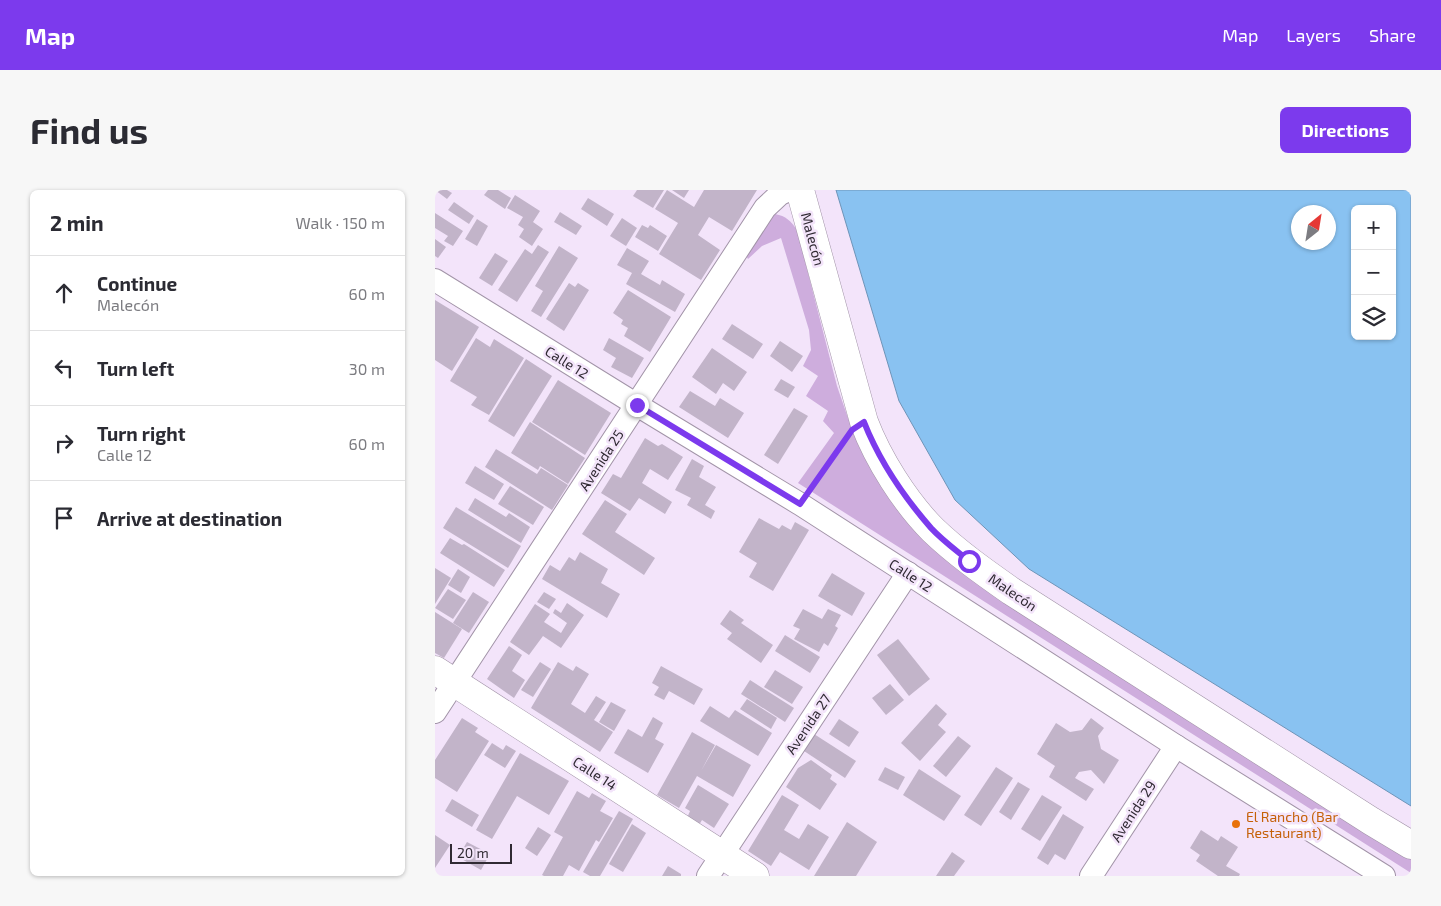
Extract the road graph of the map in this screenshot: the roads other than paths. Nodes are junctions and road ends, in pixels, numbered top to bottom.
1 (789, 190) edge
2 (800, 190) edge
3 (435, 280) edge
4 (637, 405) junction
5 (908, 573) junction
6 (445, 676) edge
7 (435, 712) edge
8 (1176, 746) junction
9 (1411, 845) edge
10 (715, 865) edge
11 (755, 876) edge
12 (1091, 876) edge
13 (1383, 876) edge

1 - 4 street, Avenida 25
2 - 9 main road, Malecón
3 - 4 street, Calle 12
4 - 5 street, Calle 12
4 - 6 street, Avenida 25
5 - 8 street, Calle 12
5 - 10 street, Avenida 27
6 - 7 street, Avenida 25
6 - 10 main road, Calle 14
8 - 12 street, Avenida 29
8 - 13 street, Calle 12
10 - 11 main road, Calle 14

